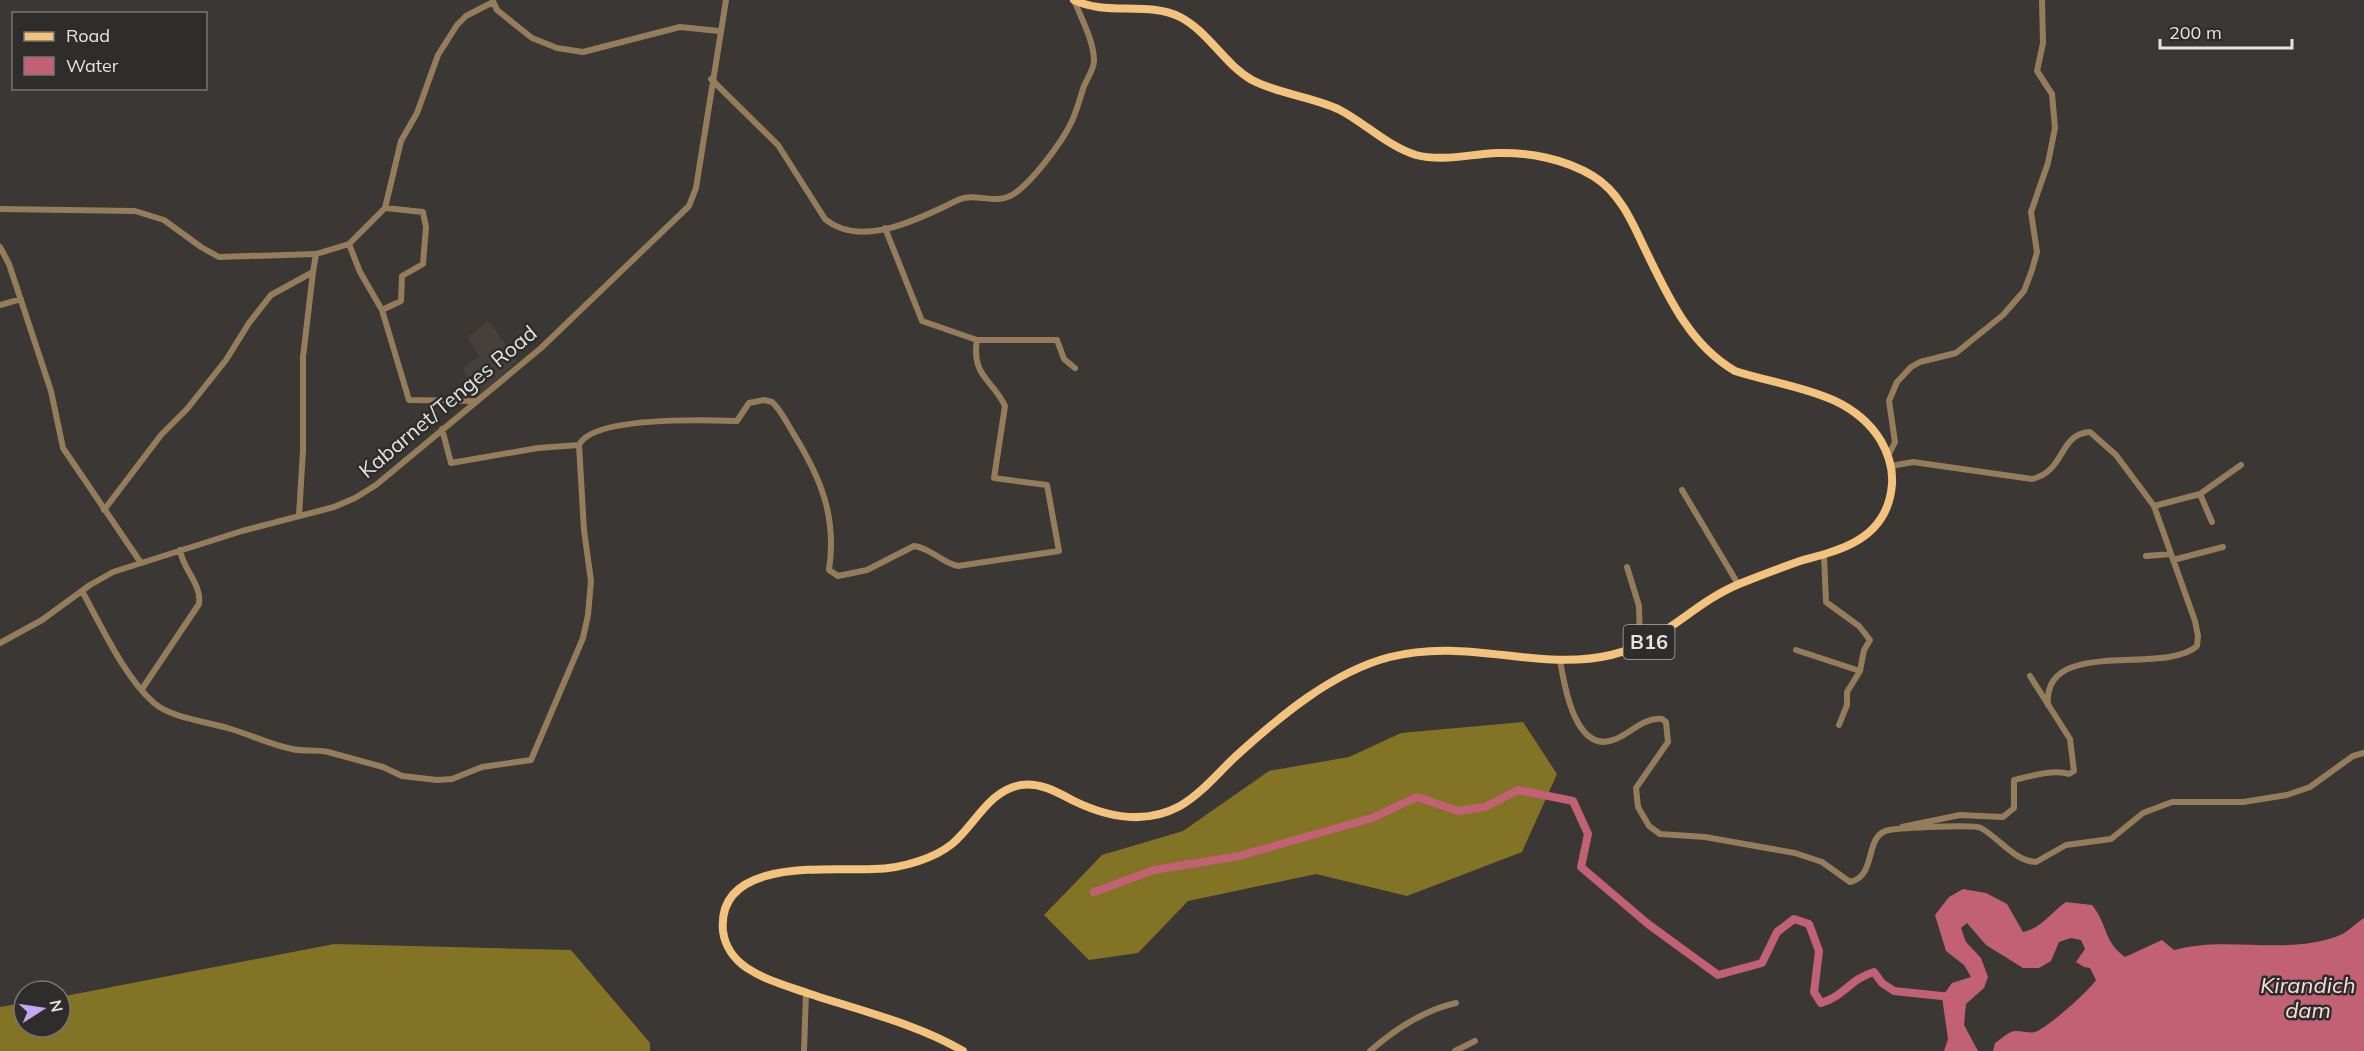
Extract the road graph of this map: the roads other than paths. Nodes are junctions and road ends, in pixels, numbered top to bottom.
1 (726, 0) edge
2 (1074, 0) edge
3 (2042, 0) edge
4 (493, 1) edge
5 (719, 31) junction
6 (711, 79) junction
7 (385, 208) junction
8 (0, 209) edge
9 (885, 228) junction
10 (349, 244) junction
11 (0, 247) edge
12 (316, 254) junction
13 (313, 272) junction
14 (21, 299) junction
15 (0, 305) edge
16 (382, 309) junction
17 (977, 340) junction
18 (1075, 368) dead end
19 (475, 401) junction
20 (442, 429) junction
21 (579, 445) junction
22 (1889, 454) junction
23 (2241, 465) dead end
24 (1891, 466) junction
25 (1682, 490) dead end
26 (2200, 494) junction
27 (2154, 506) junction
28 (104, 510) junction
29 (298, 516) junction
30 (2212, 522) dead end
31 (2223, 547) dead end
32 (180, 550) junction
33 (1824, 555) junction
34 (2146, 556) dead end
35 (2172, 557) junction
36 (141, 563) junction
37 (1627, 567) dead end
38 (1738, 584) junction
39 (82, 591) junction
40 (0, 643) edge
41 (1640, 645) junction
42 (1796, 650) dead end
43 (1560, 660) junction
44 (1860, 671) junction
45 (2030, 676) dead end
46 (142, 689) junction
47 (2048, 705) junction
48 (1839, 725) dead end
49 (2364, 753) edge
50 (1896, 829) junction
51 (806, 992) junction
52 (1456, 1003) dead end
53 (1475, 1041) dead end
54 (804, 1051) edge
55 (963, 1051) edge
56 (1370, 1051) edge
57 (1455, 1051) edge

1 - 5 street, Kabarnet/Tenges Road
2 - 9 street
2 - 22 main road, B16
3 - 22 street
4 - 5 street
4 - 7 street
5 - 6 street, Kabarnet/Tenges Road
6 - 9 street
6 - 19 street, Kabarnet/Tenges Road
7 - 10 street
7 - 16 street
8 - 12 street
9 - 17 street
10 - 12 street
10 - 16 street
11 - 14 street
12 - 13 street
13 - 28 street
13 - 29 street
14 - 15 street
14 - 28 street
16 - 19 street
17 - 18 street
17 - 21 street
19 - 20 street, Kabarnet/Tenges Road
20 - 21 street
20 - 29 street, Kabarnet/Tenges Road
21 - 46 street
22 - 24 main road, B16
23 - 26 street
24 - 27 street
24 - 33 main road, B16
25 - 38 street
26 - 27 street
26 - 30 street
27 - 35 street
28 - 36 street
29 - 32 street, Kabarnet/Tenges Road
31 - 35 street
32 - 36 street, Kabarnet/Tenges Road
32 - 46 street
33 - 38 main road, B16
33 - 44 street
34 - 35 street
35 - 47 street
36 - 39 street, Kabarnet/Tenges Road
37 - 41 street
38 - 41 main road, B16
39 - 40 street, Kabarnet/Tenges Road
39 - 46 street
41 - 43 main road, B16
42 - 44 street
43 - 50 street
43 - 51 main road, B16
44 - 48 street
45 - 47 street
47 - 50 street
49 - 50 street
51 - 54 street
51 - 55 main road, B16
52 - 56 street
53 - 57 street

